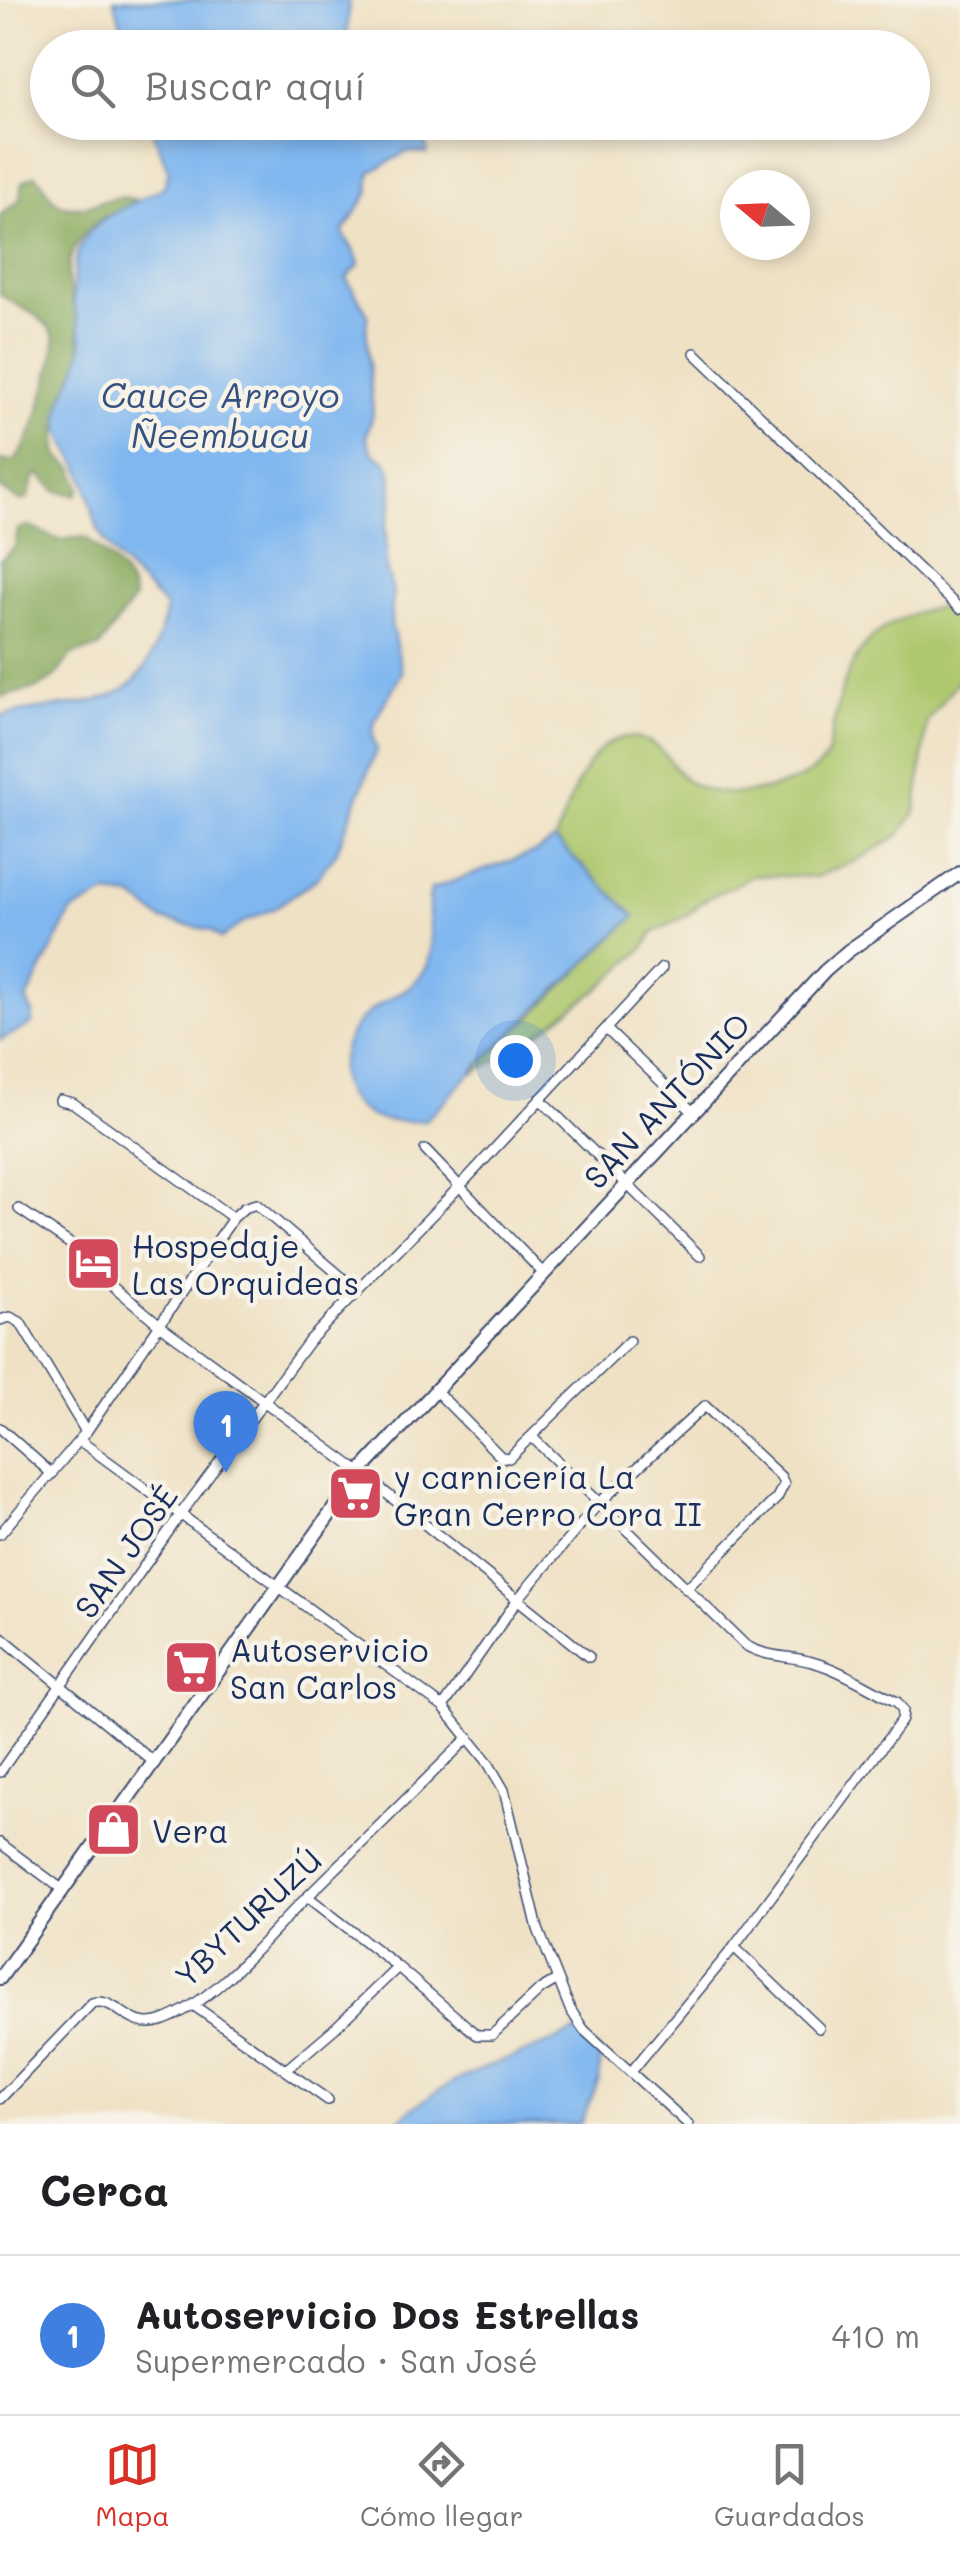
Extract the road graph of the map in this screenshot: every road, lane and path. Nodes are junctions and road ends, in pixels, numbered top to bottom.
1 (695, 353) dead end
2 (960, 609) edge
3 (960, 873) edge
4 (662, 968) dead end
5 (606, 1029) junction
6 (540, 1099) junction
7 (60, 1100) dead end
8 (692, 1111) junction
9 (425, 1150) dead end
10 (625, 1185) junction
11 (460, 1186) junction
12 (18, 1209) dead end
13 (234, 1218) junction
14 (700, 1256) dead end
15 (543, 1274) junction
16 (358, 1291) junction
17 (0, 1320) edge
18 (161, 1326) junction
19 (629, 1341) dead end
20 (434, 1390) junction
21 (264, 1401) junction
22 (0, 1428) edge
23 (82, 1436) junction
24 (533, 1438) junction
25 (360, 1472) junction
26 (52, 1474) junction
27 (598, 1504) junction
28 (180, 1515) junction
29 (0, 1534) edge
30 (279, 1587) junction
31 (686, 1589) junction
32 (518, 1599) junction
33 (0, 1636) edge
34 (590, 1657) dead end
35 (60, 1686) junction
36 (442, 1707) junction
37 (468, 1736) junction
38 (154, 1763) junction
39 (0, 1772) edge
40 (0, 1843) edge
41 (63, 1890) junction
42 (308, 1897) junction
43 (734, 1948) junction
44 (398, 1967) junction
45 (0, 1978) edge
46 (556, 1980) junction
47 (193, 2005) junction
48 (819, 2028) dead end
49 (287, 2069) junction
50 (631, 2072) junction
51 (0, 2100) edge
52 (328, 2100) dead end
53 (682, 2122) edge

1 - 2 street
3 - 8 street, SAN ANTÓNIO
4 - 5 street, SAN JOSÉ
5 - 6 street, SAN JOSÉ
5 - 8 street
6 - 10 street
6 - 11 street, SAN JOSÉ
7 - 13 street
8 - 10 street, SAN ANTÓNIO
9 - 11 street
10 - 14 street
10 - 15 street, SAN ANTÓNIO
11 - 15 street
11 - 16 street, SAN JOSÉ
12 - 18 street
13 - 16 street
13 - 18 street
15 - 20 street, SAN ANTÓNIO
16 - 21 street, SAN JOSÉ
17 - 23 street
18 - 21 street
18 - 23 street
19 - 24 street
20 - 24 street
20 - 25 street, SAN ANTÓNIO
21 - 25 street
21 - 28 street, SAN JOSÉ
22 - 26 street
23 - 26 street
23 - 28 street
24 - 27 street
25 - 30 street, SAN ANTÓNIO
25 - 32 street
26 - 29 street
27 - 31 street
27 - 31 street
27 - 32 street
28 - 30 street
28 - 35 street, SAN JOSÉ
30 - 36 street
30 - 38 street, SAN ANTÓNIO
31 - 43 street
32 - 34 street
32 - 36 street
33 - 35 street
35 - 38 street
35 - 39 street, SAN JOSÉ
36 - 37 street
37 - 42 street, YBYTURUZÚ
37 - 46 street
38 - 41 street, SAN ANTÓNIO
40 - 41 street
41 - 45 street, SAN ANTÓNIO
42 - 44 street
42 - 47 street, YBYTURUZÚ
43 - 48 street
43 - 50 street
44 - 46 street
44 - 49 street
46 - 50 street
47 - 49 street
47 - 51 street, YBYTURUZÚ
49 - 52 street
50 - 53 street

